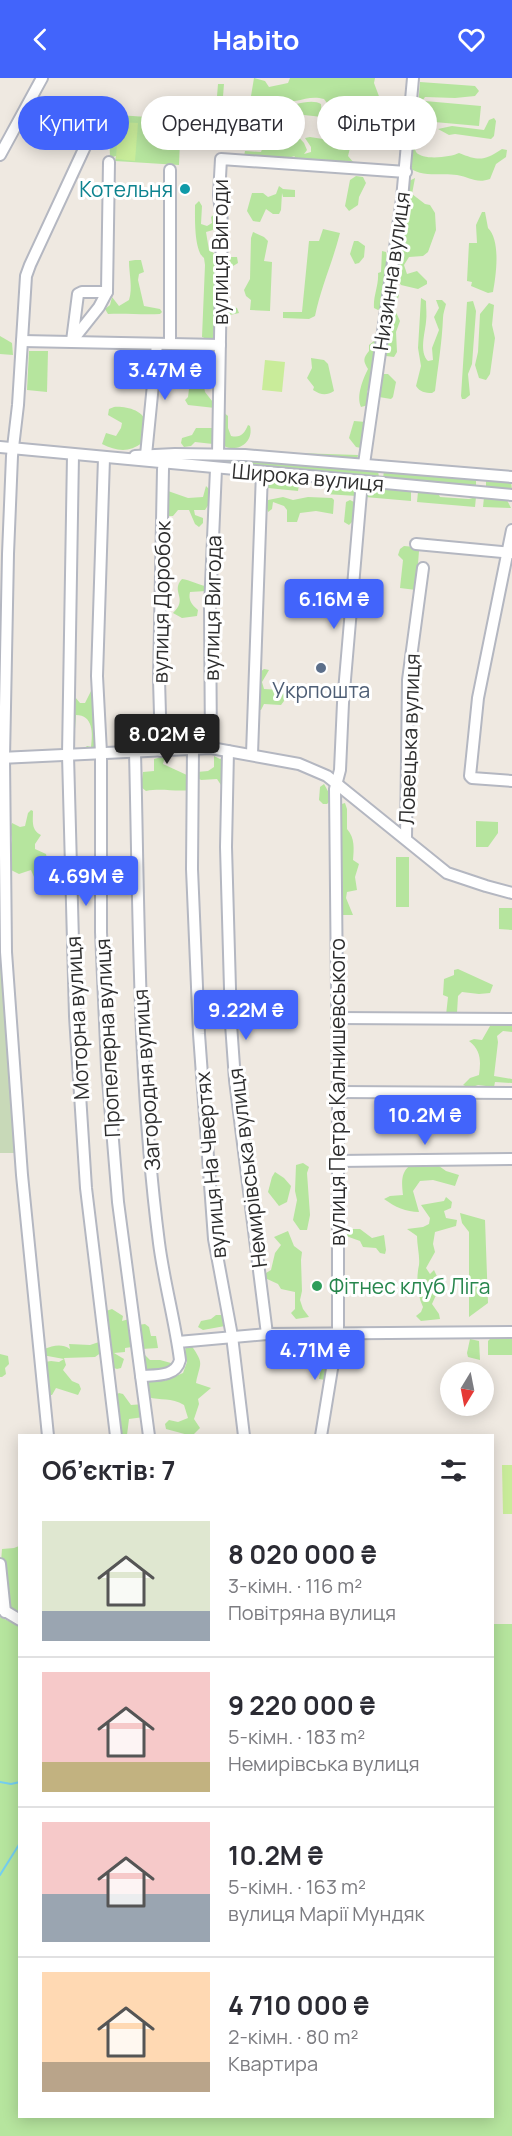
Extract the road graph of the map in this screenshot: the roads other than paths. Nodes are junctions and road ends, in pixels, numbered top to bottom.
1 (42, 78) edge
2 (413, 78) edge
3 (83, 150) edge
4 (0, 155) edge
5 (109, 162) dead end
6 (170, 171) dead end
7 (406, 172) junction
8 (107, 292) junction
9 (22, 341) junction
10 (72, 341) junction
11 (157, 344) junction
12 (170, 344) junction
13 (220, 345) junction
14 (0, 447) edge
15 (13, 448) junction
16 (218, 454) junction
17 (73, 455) junction
18 (146, 455) junction
19 (104, 458) junction
20 (165, 459) junction
21 (364, 464) junction
22 (216, 469) junction
23 (262, 472) junction
24 (512, 477) edge
25 (362, 481) junction
26 (512, 495) edge
27 (512, 530) edge
28 (416, 544) dead end
29 (510, 552) edge
30 (423, 568) dead end
31 (212, 748) junction
32 (193, 749) junction
33 (228, 750) junction
34 (161, 751) junction
35 (135, 752) junction
36 (101, 753) junction
37 (252, 754) junction
38 (69, 755) junction
39 (2, 758) edge
40 (512, 781) edge
41 (336, 784) junction
42 (406, 839) junction
43 (512, 893) edge
44 (337, 1018) junction
45 (512, 1019) edge
46 (338, 1092) junction
47 (512, 1093) edge
48 (512, 1159) edge
49 (338, 1161) junction
50 (338, 1332) junction
51 (512, 1332) edge
52 (267, 1334) junction
53 (231, 1336) junction
54 (178, 1342) junction
55 (141, 1376) junction
56 (48, 1434) edge
57 (116, 1434) edge
58 (149, 1434) edge
59 (244, 1434) edge
60 (321, 1434) edge
61 (0, 1564) edge
62 (3, 1610) edge
63 (18, 1619) edge

1 - 4 street
2 - 7 street, Низинна вулиця
3 - 9 street
5 - 8 street
6 - 12 street
7 - 13 street, вулиця Вигоди
7 - 21 street, Низинна вулиця
8 - 10 street
8 - 10 street
9 - 10 street
9 - 15 street
10 - 11 street
11 - 12 street
11 - 18 street
12 - 13 street
13 - 16 street, вулиця Вигоди
14 - 15 street, Широка вулиця
15 - 17 street, Широка вулиця
15 - 39 street
16 - 20 street, Широка вулиця
16 - 21 street, Широка вулиця
17 - 19 street, Широка вулиця
17 - 38 street, Моторна вулиця
18 - 19 street, Широка вулиця
18 - 20 street, Широка вулиця
19 - 20 street, Широка вулиця
19 - 36 street, Пропелерна вулиця
20 - 22 street, Широка вулиця
20 - 34 street, вулиця Доробок
21 - 24 street, Широка вулиця
22 - 23 street, Широка вулиця
22 - 31 street, вулиця Вигода
23 - 25 street, Широка вулиця
23 - 37 street
25 - 26 street, Широка вулиця
25 - 41 street
27 - 29 street
28 - 29 street
29 - 40 street
30 - 42 street, Ловецька вулиця
31 - 32 street
31 - 33 street
32 - 34 street
32 - 53 street, вулиця На Чвертях
33 - 37 street
33 - 52 street, Немирівська вулиця
34 - 35 street
35 - 36 street
35 - 54 street, Загородня вулиця
36 - 38 street
36 - 55 street, Пропелерна вулиця
37 - 41 street
38 - 39 street
38 - 57 street, Моторна вулиця
39 - 56 street
41 - 42 street
41 - 44 street, вулиця Петра Калнишевського
42 - 43 street
44 - 45 street
44 - 46 street, вулиця Петра Калнишевського
46 - 47 street
46 - 49 street, вулиця Петра Калнишевського
48 - 49 street
49 - 50 street, вулиця Петра Калнишевського
50 - 51 street
50 - 52 street
50 - 60 street, вулиця Петра Калнишевського
52 - 53 street
53 - 54 street
53 - 59 street, вулиця На Чвертях
54 - 55 street, Загородня вулиця
55 - 58 street, Пропелерна вулиця
61 - 62 street
62 - 63 street

